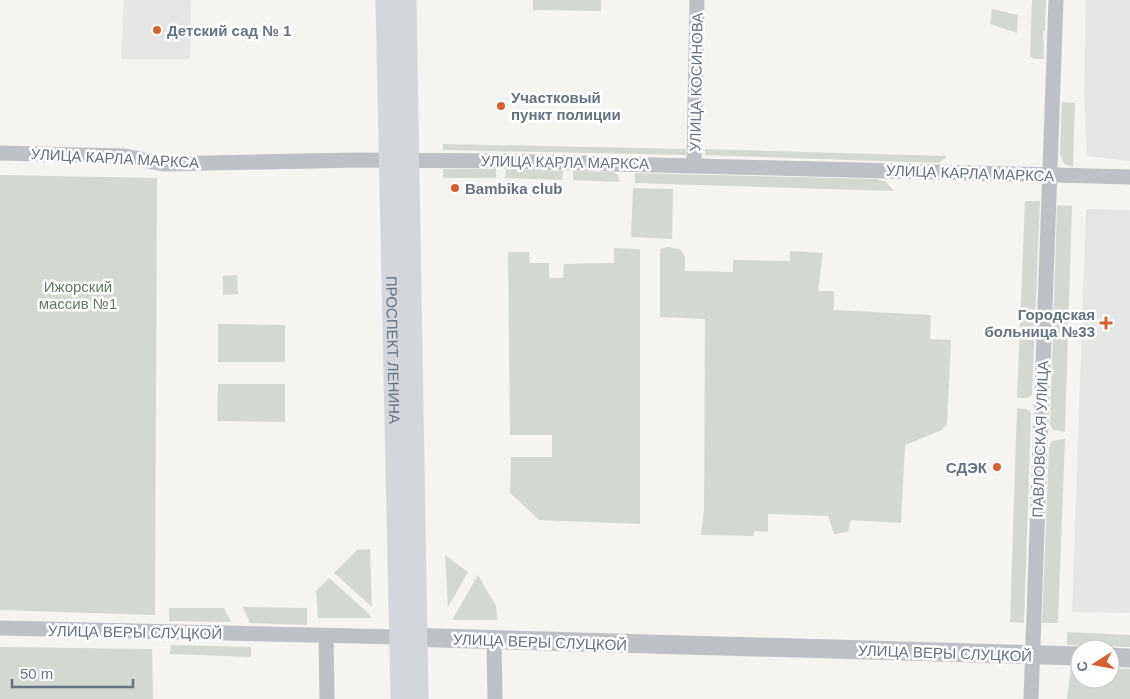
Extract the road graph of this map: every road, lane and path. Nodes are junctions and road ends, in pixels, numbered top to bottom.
1 (386, 0) edge
2 (406, 0) edge
3 (697, 0) edge
4 (1056, 0) edge
5 (0, 153) edge
6 (400, 160) junction
7 (694, 164) junction
8 (1050, 175) junction
9 (1130, 177) edge
10 (0, 628) edge
11 (326, 636) junction
12 (408, 638) junction
13 (494, 640) junction
14 (1032, 655) junction
15 (1070, 656) edge
16 (327, 699) edge
17 (401, 699) edge
18 (418, 699) edge
19 (495, 699) edge
20 (1031, 699) edge

1 - 6 main road, ПРОСПЕКТ ЛЕНИНА
2 - 6 main road, ПРОСПЕКТ ЛЕНИНА
3 - 7 street, УЛИЦА КОСИНОВА
4 - 8 street, ПАВЛОВСКАЯ УЛИЦА
5 - 6 street, УЛИЦА КАРЛА МАРКСА
6 - 7 street, УЛИЦА КАРЛА МАРКСА
6 - 12 main road, ПРОСПЕКТ ЛЕНИНА
7 - 8 street, УЛИЦА КАРЛА МАРКСА
8 - 9 street, УЛИЦА КАРЛА МАРКСА
8 - 14 street, ПАВЛОВСКАЯ УЛИЦА
10 - 11 street, УЛИЦА ВЕРЫ СЛУЦКОЙ
11 - 12 street, УЛИЦА ВЕРЫ СЛУЦКОЙ
11 - 16 street
12 - 13 street, УЛИЦА ВЕРЫ СЛУЦКОЙ
12 - 17 main road, ПРОСПЕКТ ЛЕНИНА
12 - 18 main road, ПРОСПЕКТ ЛЕНИНА
13 - 14 street, УЛИЦА ВЕРЫ СЛУЦКОЙ
13 - 19 street
14 - 15 street, УЛИЦА ВЕРЫ СЛУЦКОЙ
14 - 20 street, ПАВЛОВСКАЯ УЛИЦА

